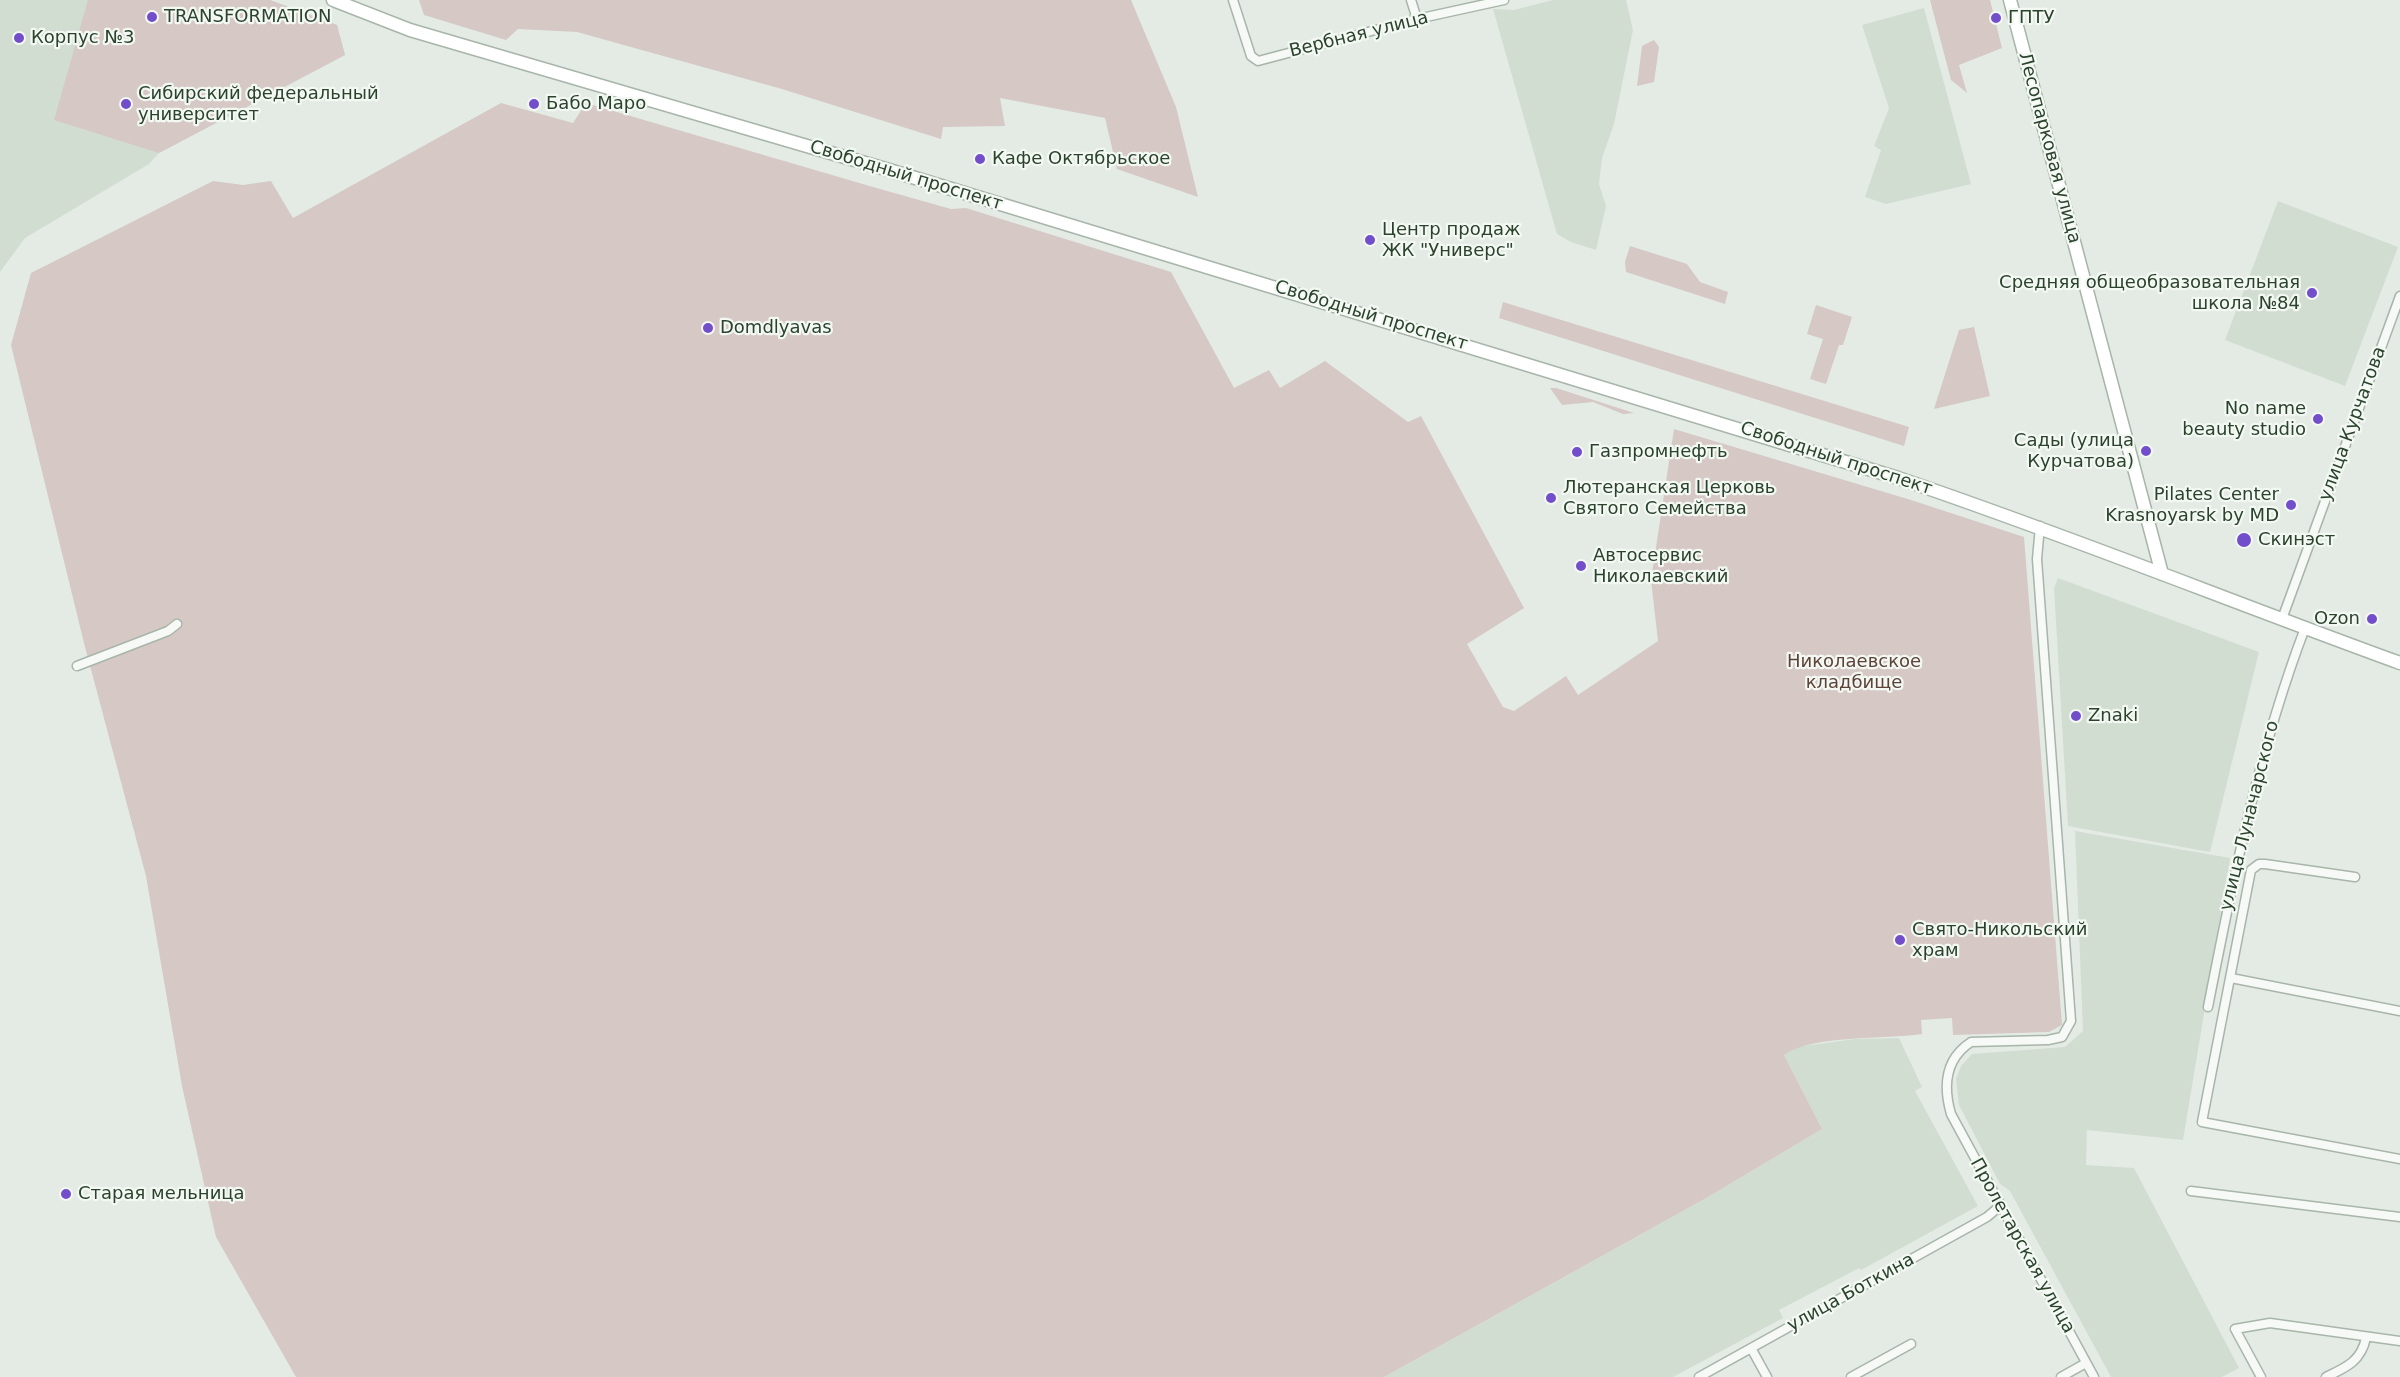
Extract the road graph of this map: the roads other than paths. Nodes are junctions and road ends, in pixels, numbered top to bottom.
1 (333, 0) edge
2 (1233, 0) edge
3 (1411, 0) edge
4 (1504, 0) edge
5 (2010, 0) edge
6 (1417, 19) junction
7 (2400, 296) edge
8 (2040, 526) junction
9 (2162, 574) junction
10 (2282, 619) junction
11 (177, 624) dead end
12 (2305, 628) junction
13 (2400, 663) edge
14 (77, 666) dead end
15 (2355, 877) dead end
16 (2231, 978) junction
17 (2208, 1007) dead end
18 (2400, 1011) edge
19 (2400, 1159) edge
20 (2191, 1191) dead end
21 (2000, 1206) junction
22 (2400, 1217) edge
23 (2366, 1338) junction
24 (2400, 1341) edge
25 (1911, 1344) dead end
26 (1751, 1348) junction
27 (2086, 1363) junction
28 (1699, 1377) edge
29 (1767, 1377) edge
30 (1851, 1377) edge
31 (2061, 1377) edge
32 (2094, 1377) edge
33 (2261, 1377) edge
34 (2326, 1377) edge

1 - 8 main road, Свободный проспект
2 - 6 street, Вербная улица
3 - 6 street
4 - 6 street, Вербная улица
5 - 9 main road, Лесопарковая улица
7 - 10 street, улица Курчатова
8 - 9 main road, Свободный проспект
8 - 21 street, Пролетарская улица
9 - 10 main road, Свободный проспект
10 - 12 main road, Свободный проспект
11 - 14 street
12 - 13 main road, Свободный проспект
12 - 17 street, улица Луначарского
15 - 16 street, улица Луначарского
16 - 18 street
16 - 19 street, улица Луначарского
20 - 22 street
21 - 26 street, улица Боткина
21 - 27 street, Пролетарская улица
23 - 24 street
23 - 33 street
23 - 34 street
25 - 30 street
26 - 28 street, улица Боткина
26 - 29 street
27 - 31 street
27 - 32 street, Пролетарская улица

